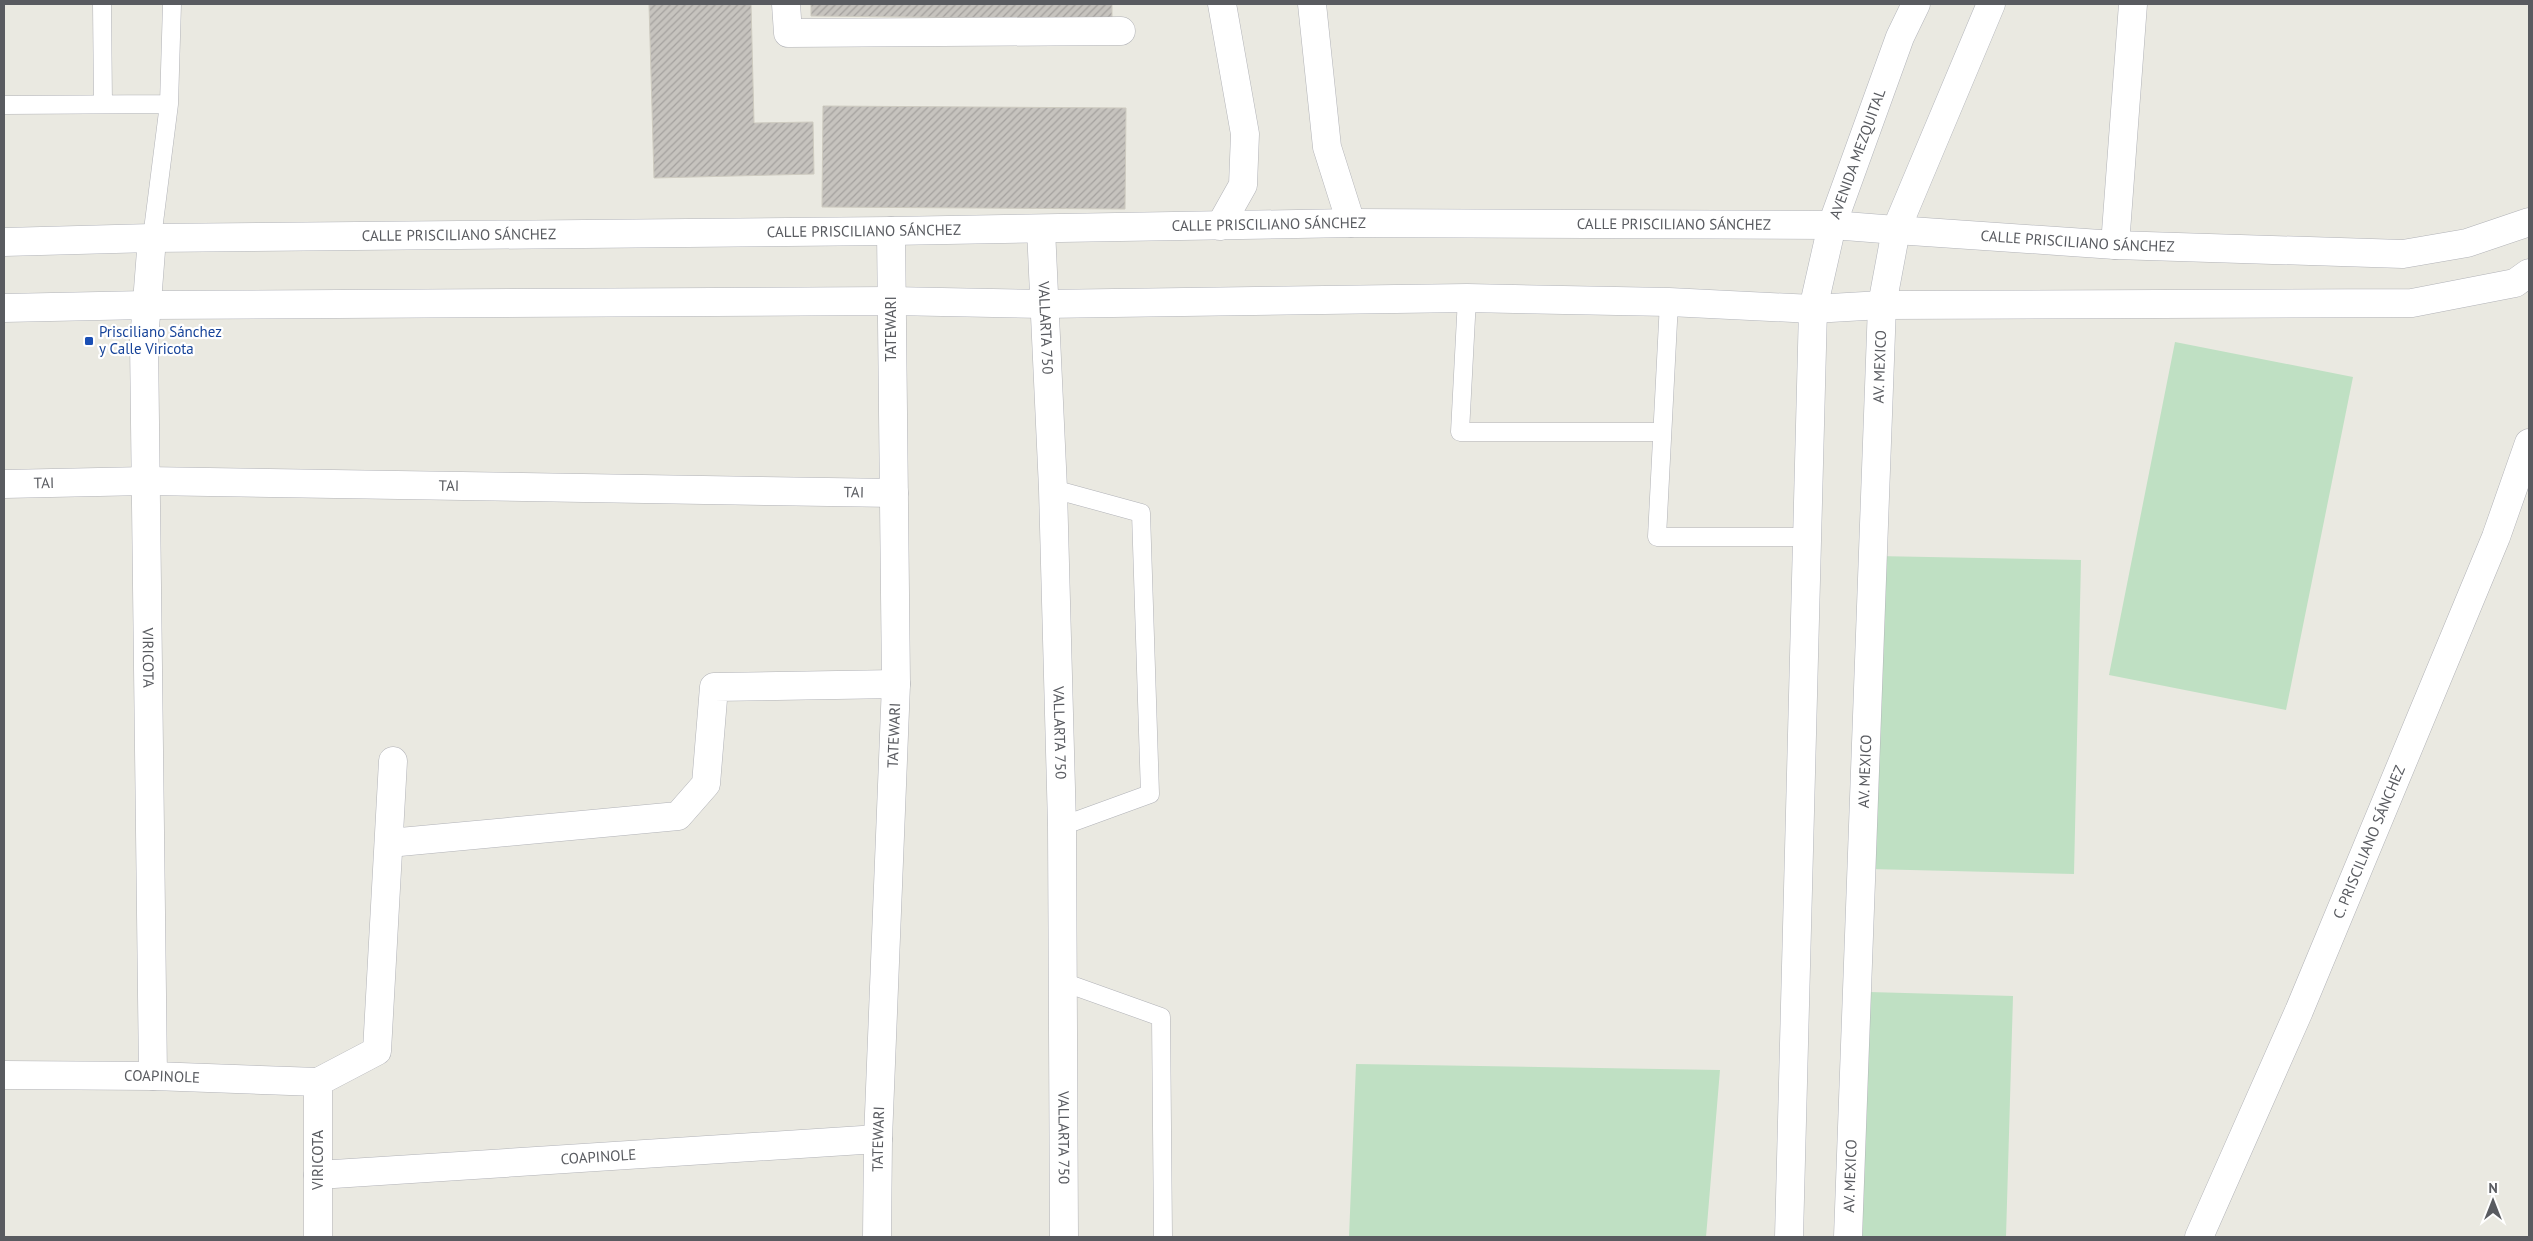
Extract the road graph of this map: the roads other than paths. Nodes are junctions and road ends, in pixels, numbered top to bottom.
1 (102, 4) edge
2 (172, 4) edge
3 (786, 4) edge
4 (1222, 4) edge
5 (1312, 4) edge
6 (1916, 4) edge
7 (1991, 4) edge
8 (2133, 4) edge
9 (1121, 31) dead end
10 (103, 104) junction
11 (169, 104) junction
12 (4, 105) edge
13 (2529, 222) edge
14 (1351, 223) junction
15 (1832, 225) junction
16 (1220, 226) junction
17 (1041, 229) junction
18 (1896, 230) junction
19 (891, 231) junction
20 (152, 238) junction
21 (4, 242) edge
22 (2115, 244) junction
23 (2529, 273) edge
24 (1467, 298) junction
25 (891, 301) junction
26 (1669, 302) junction
27 (146, 304) junction
28 (1043, 304) junction
29 (1882, 304) junction
30 (4, 308) edge
31 (1813, 309) junction
32 (1662, 432) junction
33 (2529, 443) edge
34 (146, 481) junction
35 (4, 484) edge
36 (1054, 489) junction
37 (894, 493) junction
38 (1807, 537) junction
39 (896, 684) junction
40 (393, 761) dead end
41 (1062, 826) junction
42 (389, 843) junction
43 (1063, 982) junction
44 (4, 1076) edge
45 (153, 1076) junction
46 (318, 1082) junction
47 (878, 1140) junction
48 (318, 1174) junction
49 (318, 1237) edge
50 (877, 1237) edge
51 (1064, 1237) edge
52 (1163, 1237) edge
53 (1789, 1237) edge
54 (1848, 1237) edge
55 (2199, 1237) edge

1 - 10 lane
2 - 11 lane
3 - 9 street
4 - 16 street
5 - 14 street
6 - 15 street, AVENIDA MEZQUITAL
7 - 18 street
8 - 22 street
10 - 11 lane
10 - 12 lane
11 - 20 lane
13 - 22 street, CALLE PRISCILIANO SÁNCHEZ
14 - 15 street, CALLE PRISCILIANO SÁNCHEZ
14 - 16 street, CALLE PRISCILIANO SÁNCHEZ
15 - 18 street, CALLE PRISCILIANO SÁNCHEZ
15 - 31 street, AVENIDA MEZQUITAL
16 - 17 street, CALLE PRISCILIANO SÁNCHEZ
17 - 19 street, CALLE PRISCILIANO SÁNCHEZ
17 - 28 street, VALLARTA 750
18 - 22 street, CALLE PRISCILIANO SÁNCHEZ
18 - 29 street
19 - 20 street, CALLE PRISCILIANO SÁNCHEZ
19 - 25 street, TATEWARI
20 - 21 street, CALLE PRISCILIANO SÁNCHEZ
20 - 27 street, VIRICOTA
23 - 29 street
24 - 26 street
24 - 28 street
24 - 32 lane
25 - 27 street
25 - 28 street
25 - 37 street, TATEWARI
26 - 31 street
26 - 32 lane
27 - 30 street
27 - 34 street, VIRICOTA
28 - 36 street, VALLARTA 750
29 - 31 street
29 - 54 street, AV. MEXICO
31 - 38 street
32 - 38 lane
33 - 55 street, C. PRISCILIANO SÁNCHEZ
34 - 35 street, TAI
34 - 37 street, TAI
34 - 45 street, VIRICOTA
36 - 41 street, VALLARTA 750
36 - 41 lane
37 - 39 street, TATEWARI
38 - 53 street
39 - 42 street
39 - 47 street, TATEWARI
40 - 42 street
41 - 43 street, VALLARTA 750
42 - 46 street
43 - 51 street, VALLARTA 750
43 - 52 lane
44 - 45 street, COAPINOLE
45 - 46 street, COAPINOLE
46 - 48 street, VIRICOTA
47 - 48 street, COAPINOLE
47 - 50 street, TATEWARI
48 - 49 street, VIRICOTA

